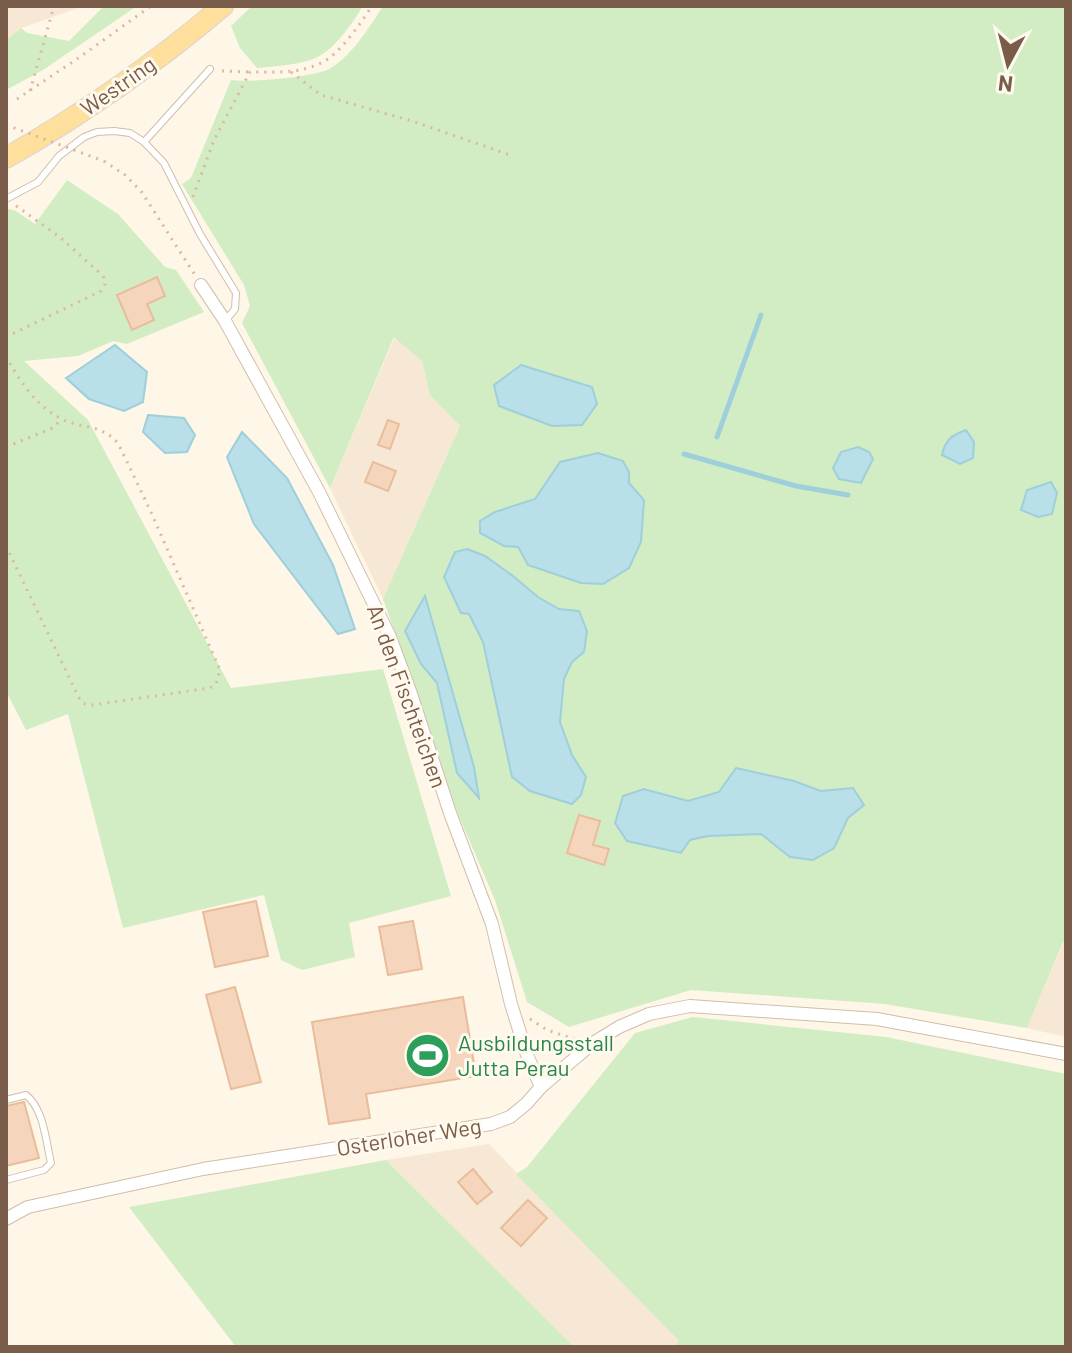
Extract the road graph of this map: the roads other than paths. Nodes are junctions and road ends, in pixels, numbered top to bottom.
1 (223, 6) edge
2 (210, 69) road end
3 (144, 142) junction
4 (6, 158) edge
5 (6, 201) edge
6 (201, 285) road end
7 (225, 321) junction
8 (1066, 1054) edge
9 (541, 1087) junction
10 (6, 1100) edge
11 (6, 1180) edge
12 (6, 1219) edge

1 - 4 main road, Westring
2 - 3 lane
3 - 5 lane
3 - 7 lane
6 - 7 street, An den Fischteichen
7 - 9 street, An den Fischteichen
8 - 9 street, Osterloher Weg
9 - 12 street, Osterloher Weg
10 - 11 lane

